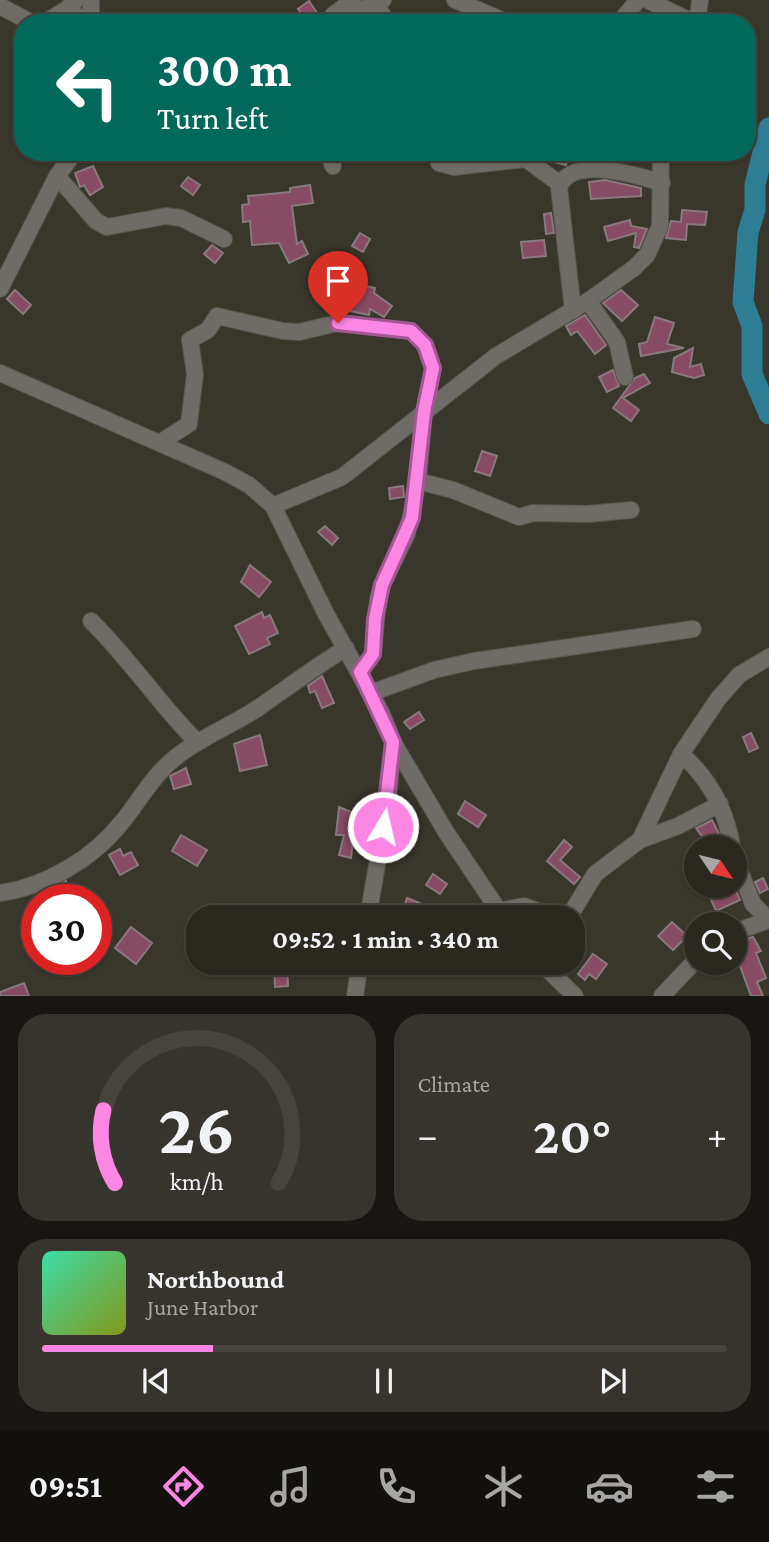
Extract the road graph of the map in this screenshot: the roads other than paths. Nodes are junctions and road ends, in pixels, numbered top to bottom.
1 (353, 0) edge
2 (455, 0) edge
3 (638, 0) edge
4 (647, 0) edge
5 (378, 1) edge
6 (334, 14) edge
7 (353, 14) edge
8 (486, 14) edge
9 (627, 14) edge
10 (677, 14) edge
11 (68, 161) edge
12 (438, 161) edge
13 (508, 161) edge
14 (529, 161) edge
15 (661, 161) edge
16 (57, 176) junction
17 (662, 183) junction
18 (560, 184) junction
19 (224, 239) dead end
20 (0, 289) edge
21 (588, 301) junction
22 (573, 311) junction
23 (0, 373) edge
24 (625, 377) dead end
25 (424, 412) junction
26 (161, 442) junction
27 (418, 481) junction
28 (273, 506) junction
29 (631, 510) dead end
30 (91, 621) dead end
31 (693, 629) dead end
32 (346, 648) junction
33 (769, 657) edge
34 (360, 672) junction
35 (372, 693) junction
36 (197, 742) junction
37 (393, 742) junction
38 (681, 754) junction
39 (720, 804) junction
40 (729, 835) edge
41 (640, 840) junction
42 (747, 889) edge
43 (0, 893) edge
44 (370, 905) edge
45 (495, 905) edge
46 (576, 905) edge
47 (769, 920) edge
48 (747, 928) edge
49 (684, 973) edge
50 (358, 975) edge
51 (554, 975) edge
52 (355, 996) edge
53 (575, 996) edge
54 (662, 996) edge

1 - 6 street
2 - 8 street
3 - 9 street
4 - 10 street
5 - 7 street
11 - 16 street
12 - 13 street
14 - 18 street
15 - 17 street
16 - 19 street
16 - 20 street
17 - 18 street
17 - 21 street
18 - 22 street
21 - 22 street
21 - 24 street
22 - 25 street
23 - 26 street
25 - 26 street
25 - 27 street
25 - 28 street
26 - 28 street
27 - 29 street
27 - 34 street
28 - 32 street
30 - 36 street
31 - 35 street
32 - 34 street
32 - 36 street
33 - 38 street
34 - 35 street
35 - 37 street
36 - 43 street
37 - 44 street
37 - 45 street
38 - 39 street
38 - 41 street
39 - 40 street
39 - 41 street
41 - 46 street
42 - 47 street
47 - 48 street
49 - 54 street
50 - 52 street
51 - 53 street

